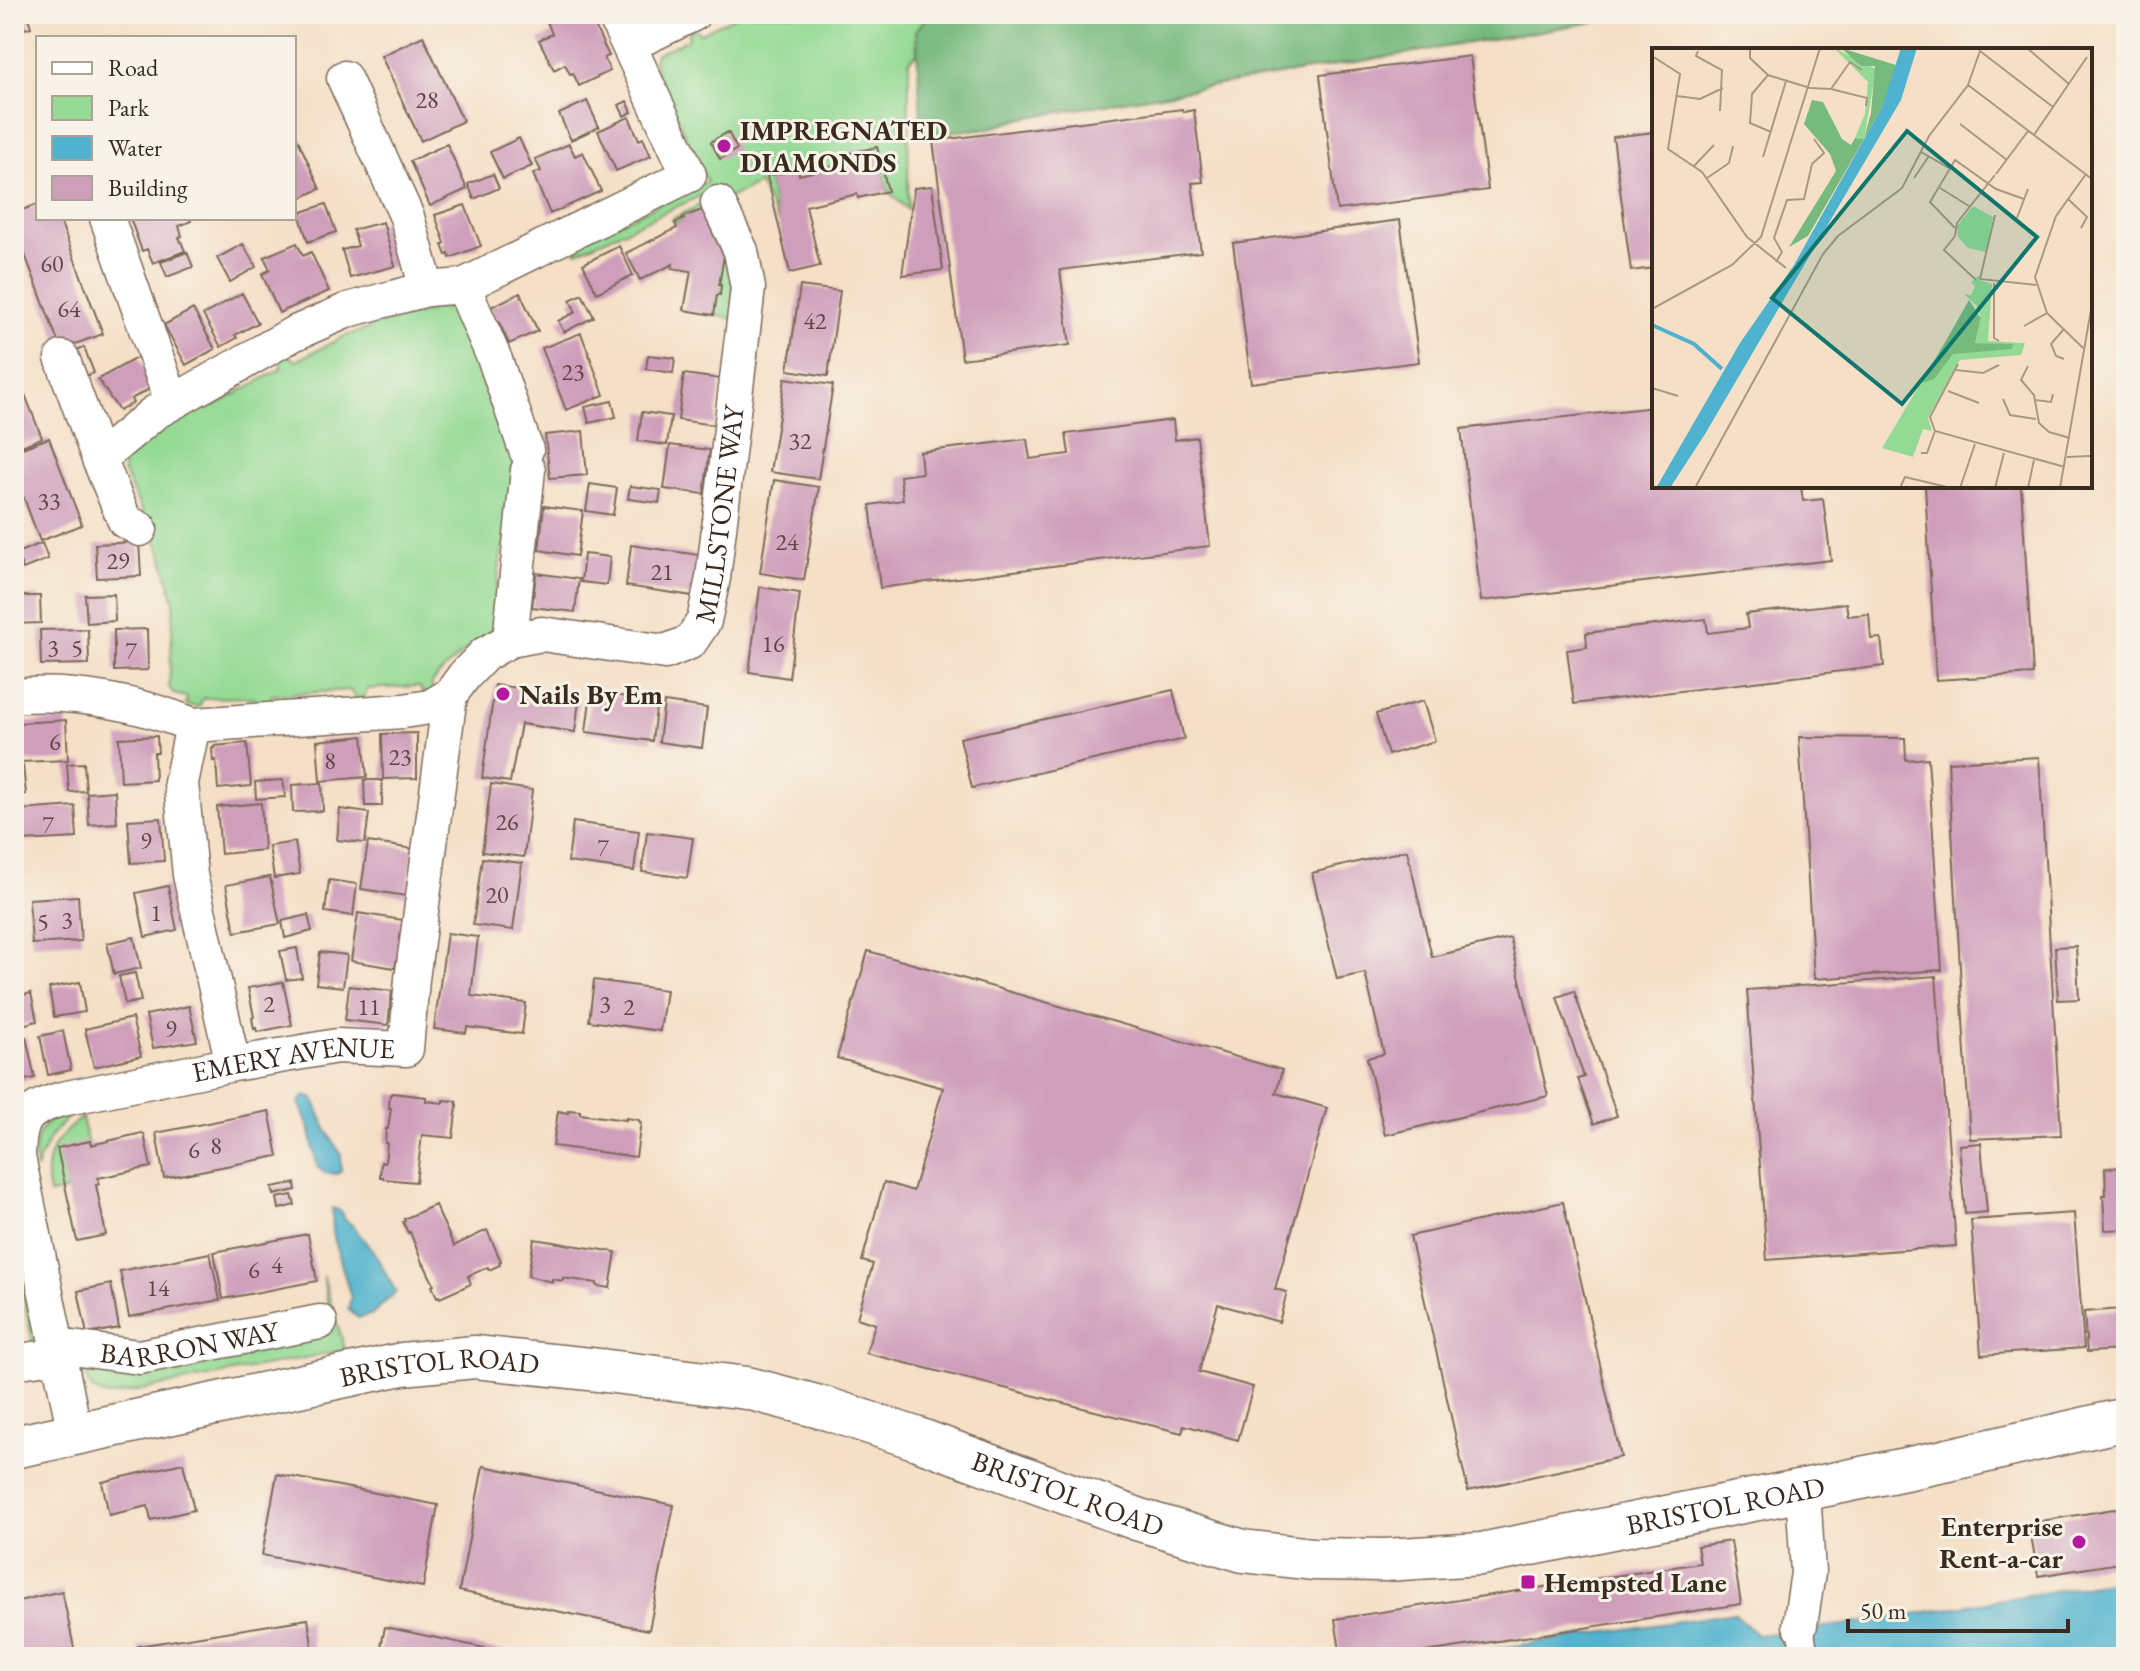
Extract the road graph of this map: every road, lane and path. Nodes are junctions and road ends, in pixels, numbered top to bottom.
1 (614, 14) edge
2 (693, 14) edge
3 (629, 45) junction
4 (344, 78) dead end
5 (718, 203) dead end
6 (108, 220) edge
7 (463, 286) junction
8 (427, 289) junction
9 (62, 358) dead end
10 (172, 402) junction
11 (99, 459) junction
12 (140, 529) dead end
13 (510, 640) junction
14 (450, 695) junction
15 (14, 696) edge
16 (193, 725) junction
17 (233, 1064) junction
18 (19, 1119) edge
19 (320, 1322) dead end
20 (58, 1351) junction
21 (14, 1362) edge
22 (2126, 1419) edge
23 (75, 1434) junction
24 (14, 1447) edge
25 (1803, 1490) junction
26 (1802, 1637) edge

1 - 3 street
2 - 3 street
3 - 7 street
4 - 8 street
5 - 13 street, MILLSTONE WAY
6 - 10 street
7 - 8 street
7 - 13 street
8 - 10 street
9 - 11 street
10 - 11 street
11 - 12 street
13 - 14 street, MILLSTONE WAY
14 - 16 street, MILLSTONE WAY
14 - 17 street, EMERY AVENUE
15 - 16 street, MILLSTONE WAY
16 - 17 street
17 - 18 street, EMERY AVENUE
18 - 20 street, BARRON WAY
19 - 20 street, BARRON WAY
20 - 21 street, BARRON WAY
20 - 23 street, BARRON WAY
22 - 25 street, BRISTOL ROAD
23 - 24 street, BRISTOL ROAD
23 - 25 street, BRISTOL ROAD
25 - 26 street

